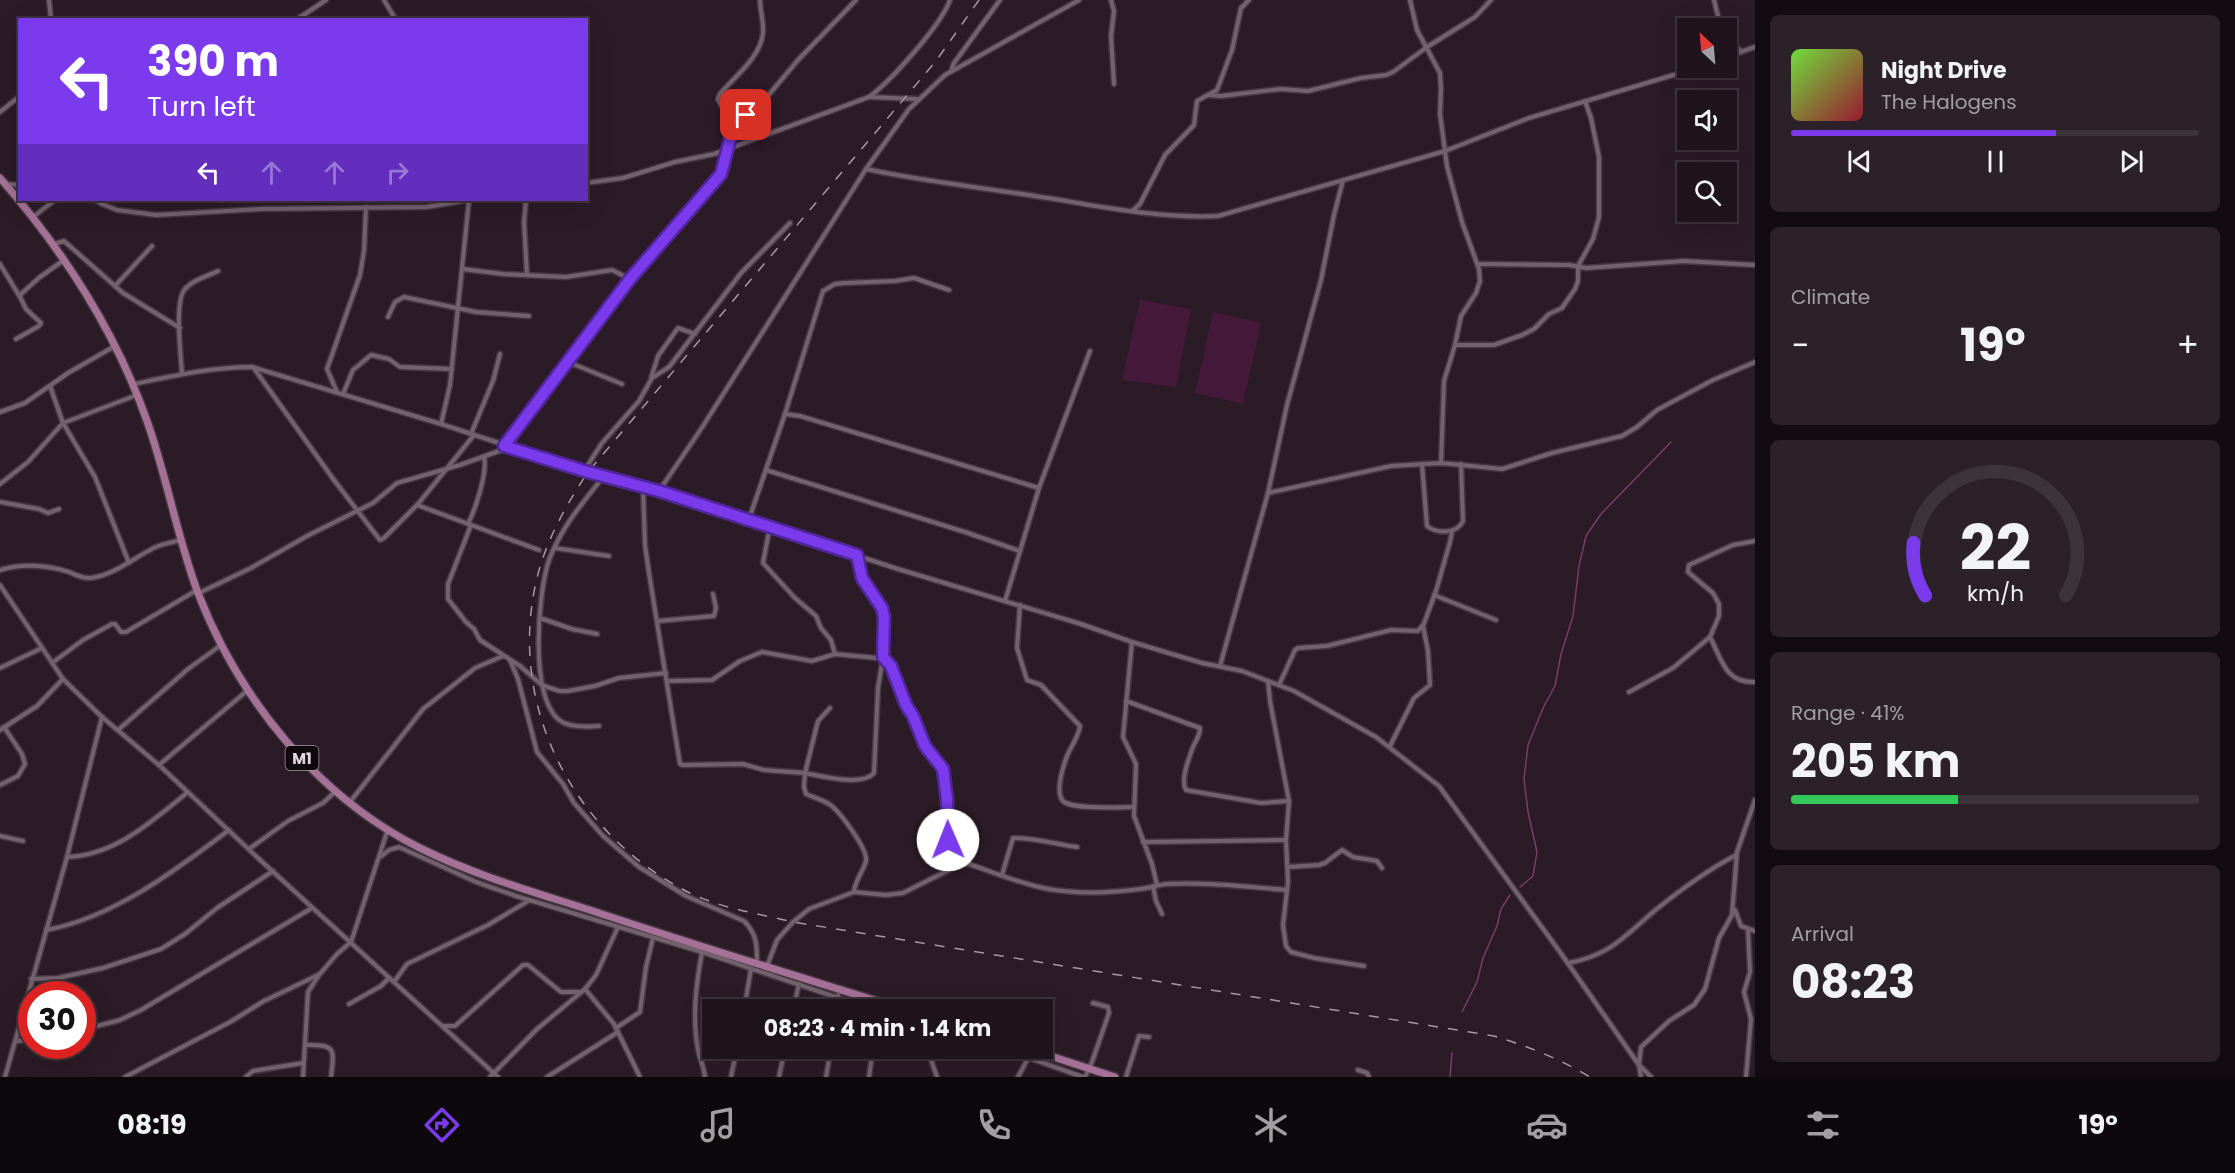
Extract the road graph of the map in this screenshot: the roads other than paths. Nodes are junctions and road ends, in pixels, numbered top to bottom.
1 (49, 0) edge
2 (326, 0) edge
3 (384, 0) edge
4 (760, 0) edge
5 (856, 0) edge
6 (950, 0) edge
7 (1000, 0) edge
8 (1079, 0) edge
9 (1111, 0) edge
10 (1249, 0) edge
11 (1410, 0) edge
12 (1491, 0) edge
13 (1714, 0) edge
14 (51, 18) edge
15 (299, 18) edge
16 (395, 18) edge
17 (1718, 18) edge
18 (1426, 47) junction
19 (1755, 47) edge
20 (1737, 48) edge
21 (1742, 52) junction
22 (1737, 54) edge
23 (951, 71) junction
24 (1677, 74) edge
25 (1113, 84) dead end
26 (1209, 95) junction
27 (869, 97) junction
28 (18, 98) edge
29 (918, 99) junction
30 (1585, 101) junction
31 (0, 112) edge
32 (733, 128) junction
33 (727, 150) junction
34 (1445, 151) junction
35 (866, 169) junction
36 (1343, 180) junction
37 (3, 181) edge
38 (588, 183) edge
39 (18, 185) edge
40 (18, 199) edge
41 (20, 201) edge
42 (55, 201) edge
43 (98, 201) edge
44 (463, 201) edge
45 (469, 201) edge
46 (526, 201) edge
47 (366, 207) junction
48 (1132, 211) junction
49 (33, 217) junction
50 (790, 223) dead end
51 (53, 244) junction
52 (152, 246) dead end
53 (65, 260) junction
54 (0, 264) edge
55 (1477, 264) junction
56 (1755, 265) edge
57 (1578, 266) junction
58 (462, 269) junction
59 (219, 271) dead end
60 (526, 275) junction
61 (630, 279) junction
62 (115, 286) junction
63 (949, 290) dead end
64 (20, 297) junction
65 (457, 309) junction
66 (529, 316) dead end
67 (388, 317) dead end
68 (180, 328) junction
69 (695, 334) junction
70 (16, 339) dead end
71 (1455, 345) junction
72 (115, 346) junction
73 (1090, 351) dead end
74 (500, 354) dead end
75 (568, 362) junction
76 (1755, 362) edge
77 (252, 367) junction
78 (452, 369) junction
79 (182, 374) junction
80 (650, 382) junction
81 (133, 384) junction
82 (622, 384) dead end
83 (50, 386) junction
84 (337, 393) junction
85 (343, 394) junction
86 (137, 395) junction
87 (0, 412) edge
88 (785, 414) junction
89 (63, 423) junction
90 (441, 424) junction
91 (473, 434) junction
92 (504, 446) junction
93 (510, 447) junction
94 (484, 457) junction
95 (1441, 463) junction
96 (1422, 464) junction
97 (1461, 464) junction
98 (444, 470) junction
99 (766, 470) junction
100 (584, 471) junction
101 (604, 476) junction
102 (0, 484) edge
103 (644, 486) junction
104 (1039, 488) junction
105 (659, 491) junction
106 (1268, 493) junction
107 (0, 502) edge
108 (417, 505) junction
109 (59, 509) dead end
110 (358, 511) junction
111 (749, 519) junction
112 (469, 524) junction
113 (770, 526) junction
114 (1452, 532) junction
115 (182, 539) junction
116 (1755, 541) edge
117 (555, 548) junction
118 (539, 550) dead end
119 (1020, 551) junction
120 (857, 555) junction
121 (609, 556) dead end
122 (129, 563) junction
123 (0, 570) edge
124 (0, 585) edge
125 (198, 592) junction
126 (713, 594) dead end
127 (1434, 595) junction
128 (1005, 601) junction
129 (1020, 605) junction
130 (540, 618) junction
131 (1496, 620) dead end
132 (658, 621) junction
133 (1422, 626) junction
134 (597, 634) dead end
135 (1710, 637) junction
136 (1132, 642) junction
137 (221, 645) junction
138 (42, 648) junction
139 (835, 654) junction
140 (503, 656) junction
141 (883, 657) junction
142 (510, 660) junction
143 (52, 663) junction
144 (1220, 666) junction
145 (0, 668) edge
146 (666, 673) junction
147 (63, 680) junction
148 (667, 681) junction
149 (1268, 681) junction
150 (1755, 682) edge
151 (1279, 685) junction
152 (542, 686) junction
153 (248, 690) junction
154 (1629, 692) dead end
155 (1126, 701) junction
156 (830, 708) dead end
157 (102, 717) junction
158 (599, 726) dead end
159 (2, 728) edge
160 (118, 730) junction
161 (1390, 746) junction
162 (159, 765) junction
163 (805, 773) junction
164 (0, 785) edge
165 (336, 791) junction
166 (188, 792) junction
167 (1755, 800) edge
168 (1289, 801) junction
169 (350, 802) junction
170 (1133, 807) junction
171 (388, 829) junction
172 (228, 830) junction
173 (0, 836) edge
174 (1286, 840) junction
175 (23, 841) dead end
176 (1143, 842) junction
177 (1077, 847) dead end
178 (249, 849) junction
179 (1736, 855) junction
180 (68, 856) junction
181 (380, 858) junction
182 (961, 864) junction
183 (1288, 867) junction
184 (1382, 868) dead end
185 (273, 871) junction
186 (1002, 875) junction
187 (1155, 885) junction
188 (1287, 890) junction
189 (854, 892) junction
190 (529, 900) junction
191 (312, 908) junction
192 (1734, 908) junction
193 (1162, 914) dead end
194 (620, 924) junction
195 (46, 930) junction
196 (1748, 930) junction
197 (1755, 932) edge
198 (653, 938) junction
199 (351, 942) junction
200 (702, 952) junction
201 (1568, 963) junction
202 (754, 966) junction
203 (766, 966) junction
204 (1365, 966) dead end
205 (319, 975) junction
206 (389, 978) junction
207 (31, 979) junction
208 (394, 982) junction
209 (800, 984) junction
210 (840, 989) junction
211 (583, 991) junction
212 (838, 997) junction
213 (746, 999) edge
214 (796, 999) edge
215 (844, 999) edge
216 (871, 999) edge
217 (1093, 1003) dead end
218 (349, 1004) dead end
219 (96, 1026) edge
220 (443, 1026) junction
221 (617, 1030) junction
222 (1149, 1037) dead end
223 (16, 1041) joint
224 (306, 1046) junction
225 (735, 1059) edge
226 (783, 1059) edge
227 (829, 1059) edge
228 (872, 1059) edge
229 (931, 1059) edge
230 (1026, 1059) edge
231 (1044, 1059) edge
232 (1053, 1059) edge
233 (303, 1064) junction
234 (1639, 1065) junction
235 (1088, 1068) junction
236 (1358, 1070) dead end
237 (492, 1075) edge
238 (5, 1077) edge
239 (125, 1077) edge
240 (246, 1077) edge
241 (303, 1077) edge
242 (331, 1077) edge
243 (498, 1077) edge
244 (547, 1077) edge
245 (640, 1077) edge
246 (705, 1077) edge
247 (731, 1077) edge
248 (779, 1077) edge
249 (826, 1077) edge
250 (870, 1077) edge
251 (937, 1077) edge
252 (1018, 1077) edge
253 (1084, 1077) edge
254 (1115, 1077) edge
255 (1126, 1077) edge
256 (1370, 1077) edge
257 (1641, 1077) edge
258 (1651, 1077) edge
259 (1746, 1077) edge

1 - 14 street
2 - 15 street
3 - 16 street
4 - 32 street
5 - 32 street
6 - 27 street
7 - 23 street
8 - 23 street
9 - 25 street
10 - 26 street
11 - 18 street
12 - 18 street
13 - 17 street
18 - 26 street
18 - 34 street
19 - 21 street
20 - 21 street
21 - 22 street
23 - 29 street
24 - 30 street
26 - 48 street
27 - 29 street
27 - 33 street
28 - 31 street
29 - 35 street
30 - 34 street
30 - 57 street
32 - 33 street
33 - 38 street
33 - 61 street
34 - 36 street
34 - 55 street
35 - 48 street
35 - 105 street
36 - 48 street
36 - 106 street
37 - 39 street
37 - 40 main road, M1
41 - 49 main road, M1
42 - 49 street
43 - 47 street
44 - 47 street
45 - 58 street
46 - 60 street
47 - 84 street
49 - 51 main road, M1
50 - 69 street
51 - 53 main road, M1
51 - 62 street
52 - 62 street
53 - 64 street
53 - 72 main road, M1
54 - 64 street
55 - 57 street
55 - 71 street
56 - 57 street
57 - 71 street
58 - 60 street
58 - 65 street
59 - 68 street
60 - 61 street
61 - 75 street
62 - 68 street
63 - 88 street
64 - 70 street
65 - 66 street
65 - 67 street
65 - 78 street
68 - 79 street
69 - 80 street
69 - 80 street
71 - 95 street
72 - 81 main road, M1
72 - 83 street
73 - 104 street
74 - 91 street
75 - 82 street
75 - 92 street
76 - 97 street
77 - 79 street
77 - 84 street
77 - 110 street
78 - 85 street
78 - 90 street
79 - 81 street
80 - 100 street
81 - 86 main road, M1
83 - 87 street
83 - 89 street
84 - 85 street
85 - 90 street
86 - 89 street
86 - 115 main road, M1
88 - 99 street
88 - 104 street
89 - 102 street
89 - 122 street
90 - 91 street
91 - 92 street
91 - 98 street
92 - 93 street
93 - 94 street
93 - 100 street
94 - 98 street
94 - 112 street
95 - 96 street
95 - 97 street
96 - 106 street
96 - 114 street
97 - 114 street
98 - 108 street
98 - 110 street
99 - 111 street
99 - 119 street
100 - 101 street
101 - 103 street
101 - 117 street
103 - 105 street
103 - 132 street
104 - 119 street
105 - 111 street
106 - 144 street
107 - 109 street
108 - 110 street
108 - 112 street
110 - 125 street
111 - 113 street
112 - 118 street
112 - 140 street
113 - 120 street
113 - 139 street
114 - 127 street
115 - 122 street
115 - 125 main road, M1
116 - 135 street
117 - 121 street
117 - 130 street
119 - 128 street
120 - 128 street
120 - 141 street
122 - 123 street
124 - 138 street
125 - 137 main road, M1
125 - 143 street
126 - 132 street
127 - 131 street
127 - 133 street
128 - 129 street
129 - 136 street
129 - 170 street
130 - 134 street
130 - 152 street
132 - 146 street
133 - 151 street
133 - 161 street
135 - 150 street
135 - 154 street
136 - 144 street
136 - 155 street
137 - 153 main road, M1
137 - 160 street
138 - 143 street
138 - 145 street
139 - 141 street
139 - 148 street
140 - 142 street
140 - 169 street
141 - 163 street
141 - 182 street
142 - 152 street
142 - 202 street
143 - 147 street
144 - 149 street
146 - 148 street
146 - 152 street
147 - 157 street
147 - 159 street
148 - 163 street
149 - 151 street
149 - 168 street
151 - 161 street
152 - 158 street
153 - 162 street
153 - 165 main road, M1
155 - 168 street
155 - 170 street
156 - 163 street
157 - 160 street
157 - 180 street
159 - 164 street
160 - 162 street
161 - 201 street
162 - 166 street
163 - 189 street
165 - 169 main road, M1
165 - 178 street
166 - 172 street
166 - 180 street
167 - 179 street
168 - 174 street
169 - 171 main road, M1
170 - 176 street
171 - 181 street
171 - 194 main road, M1
172 - 178 street
172 - 195 street
173 - 175 street
174 - 176 street
174 - 183 street
176 - 187 street
177 - 186 street
178 - 185 street
179 - 192 street
179 - 201 street
180 - 195 street
181 - 190 street
181 - 199 street
182 - 186 street
182 - 189 street
183 - 184 street
183 - 188 street
185 - 191 street
185 - 207 street
186 - 187 street
187 - 188 street
187 - 193 street
188 - 204 street
189 - 203 street
190 - 194 street
190 - 208 street
191 - 199 street
191 - 219 street
192 - 196 street
192 - 234 street
194 - 198 street
194 - 202 main road, M1
194 - 211 street
195 - 207 street
196 - 197 street
196 - 259 street
198 - 200 street
198 - 221 street
199 - 205 street
199 - 206 street
200 - 202 street
200 - 246 street
201 - 234 street
202 - 203 main road, M1
202 - 209 street
202 - 213 street
203 - 210 main road, M1
205 - 224 street
205 - 239 street
206 - 208 street
206 - 218 street
207 - 223 street
208 - 220 street
209 - 212 street
209 - 214 street
210 - 212 street
210 - 216 main road, M1
211 - 220 street
211 - 221 street
211 - 237 street
212 - 215 street
217 - 235 street
220 - 237 street
221 - 244 street
221 - 245 street
222 - 255 street
223 - 238 street
224 - 233 street
224 - 242 street
225 - 247 street
226 - 248 street
227 - 249 street
228 - 250 street
229 - 251 street
230 - 252 street
231 - 253 street
232 - 235 main road
233 - 240 street
233 - 241 street
234 - 257 street
234 - 258 street
235 - 253 street
235 - 254 main road
236 - 256 street
237 - 243 street

